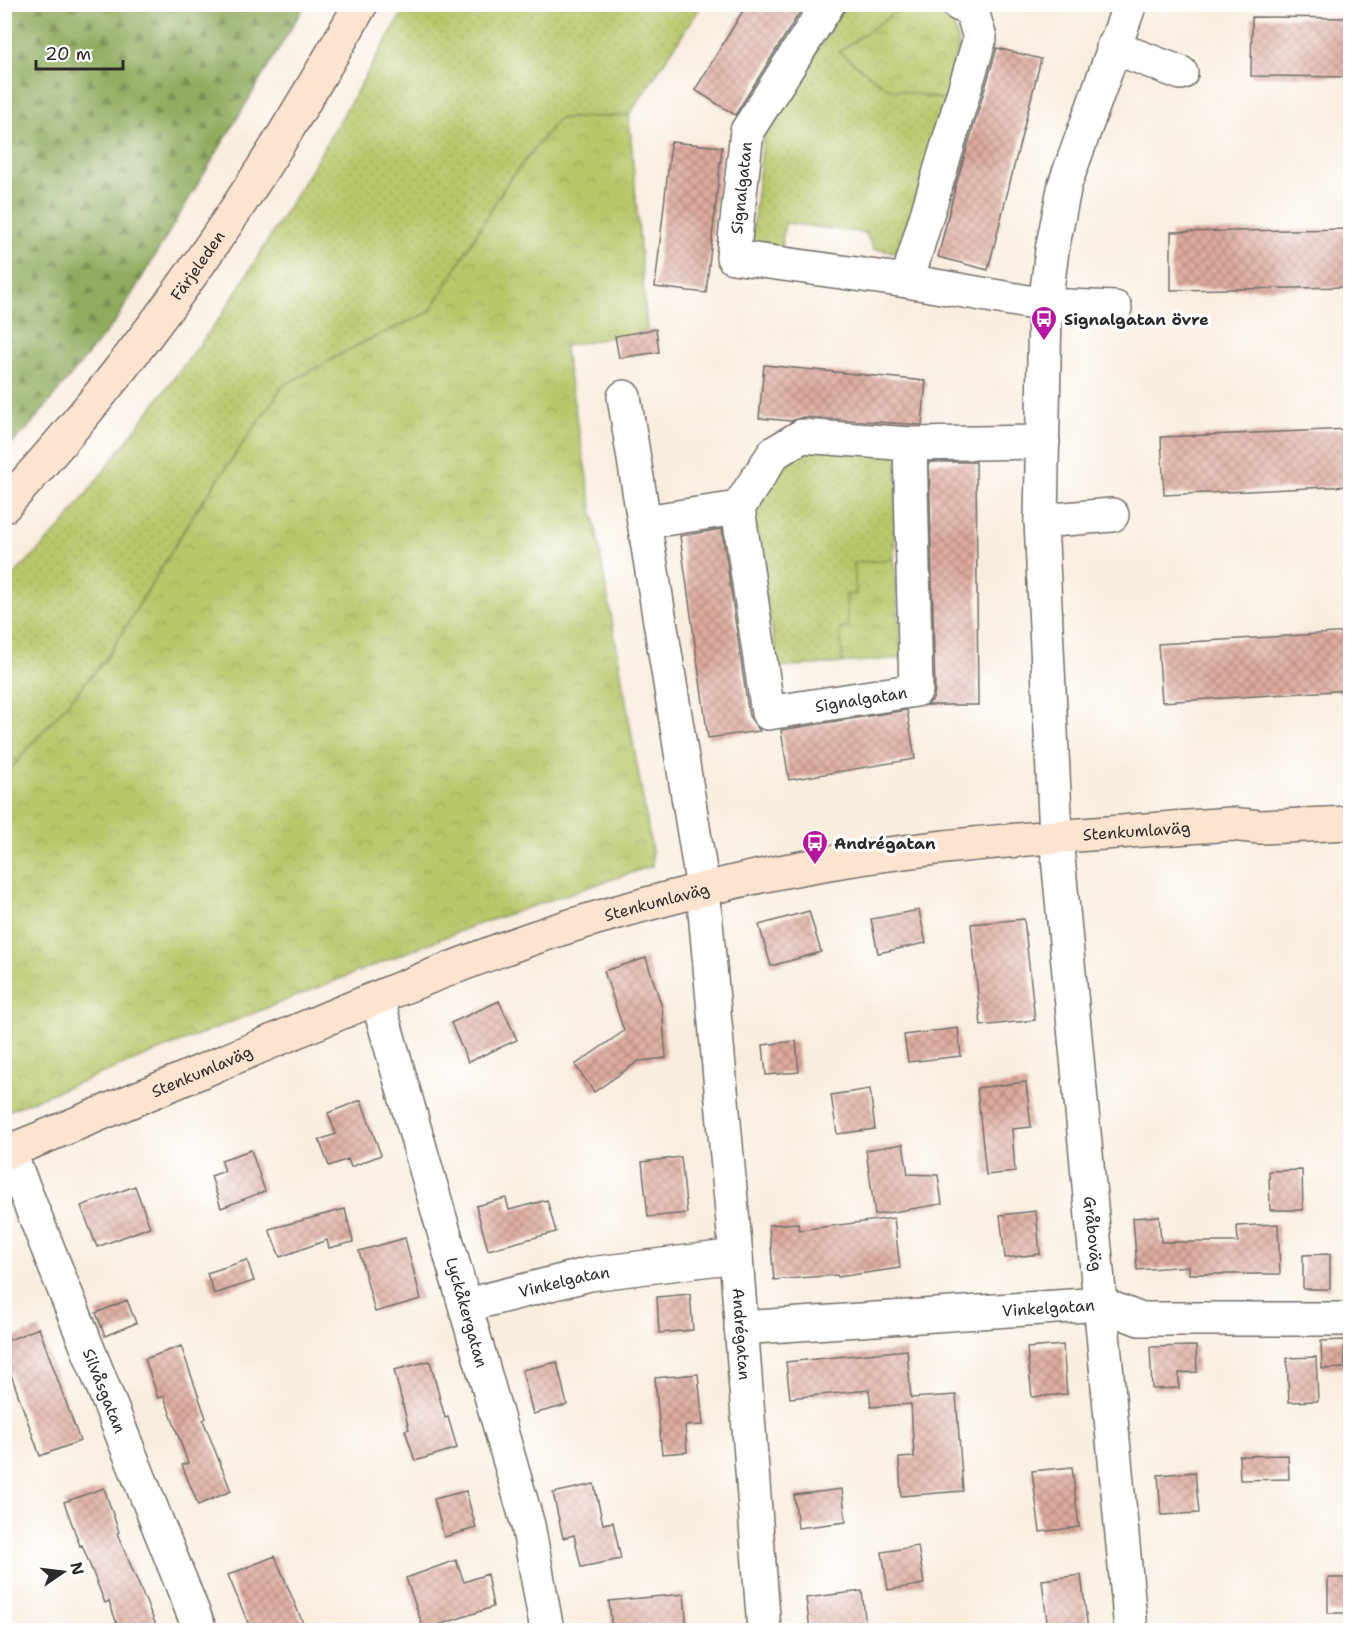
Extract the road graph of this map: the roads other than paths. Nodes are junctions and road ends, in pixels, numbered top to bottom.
1 (361, 4) edge
2 (828, 4) edge
3 (958, 4) edge
4 (1130, 4) edge
5 (1113, 47) junction
6 (1181, 73) dead end
7 (907, 281) junction
8 (1045, 305) junction
9 (1115, 308) dead end
10 (624, 397) dead end
11 (1043, 442) junction
12 (910, 444) junction
13 (4, 506) edge
14 (738, 508) junction
15 (1112, 515) dead end
16 (1041, 520) junction
17 (644, 522) junction
18 (1350, 823) edge
19 (1056, 836) junction
20 (703, 889) junction
21 (377, 998) junction
22 (7, 1152) edge
23 (736, 1256) junction
24 (1101, 1304) junction
25 (466, 1305) junction
26 (1350, 1319) edge
27 (741, 1328) junction
28 (200, 1630) edge
29 (547, 1630) edge
30 (764, 1630) edge
31 (1131, 1630) edge

1 - 13 street, Färjeleden
2 - 7 street, Signalgatan
3 - 7 street
4 - 5 street
5 - 6 street
5 - 8 street
7 - 8 street, Signalgatan
8 - 9 street, Signalgatan
8 - 11 street
10 - 17 street, Andrégatan
11 - 12 street
11 - 16 street
12 - 14 street
12 - 14 street, Signalgatan
14 - 17 street
15 - 16 street
16 - 19 street
17 - 20 street, Andrégatan
18 - 19 street, Stenkumlaväg
19 - 20 street, Stenkumlaväg
19 - 24 street, Gråboväg
20 - 21 street, Stenkumlaväg
20 - 23 street, Andrégatan
21 - 22 street, Stenkumlaväg
21 - 25 street, Lyckåkergatan
22 - 28 street, Silvåsgatan
23 - 25 street, Vinkelgatan
23 - 27 street, Andrégatan
24 - 26 street, Vinkelgatan
24 - 27 street, Vinkelgatan
24 - 31 street, Gråboväg
25 - 29 street, Lyckåkergatan
27 - 30 street, Andrégatan

